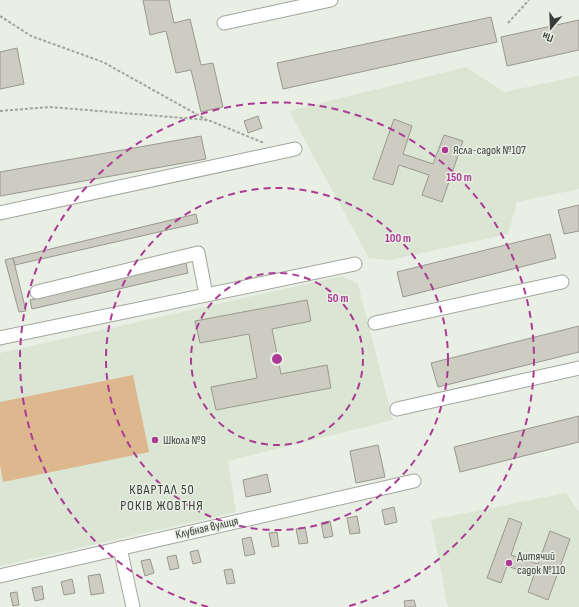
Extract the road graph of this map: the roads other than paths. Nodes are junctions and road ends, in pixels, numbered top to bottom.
1 (331, 0) edge
2 (224, 23) dead end
3 (289, 150) road end
4 (0, 213) edge
5 (355, 264) dead end
6 (562, 282) dead end
7 (37, 292) dead end
8 (206, 295) junction
9 (375, 323) dead end
10 (0, 338) edge
11 (579, 368) edge
12 (397, 409) dead end
13 (414, 481) dead end
14 (120, 548) junction
15 (0, 576) edge
16 (133, 607) edge

1 - 2 street
3 - 4 street
5 - 8 street
6 - 9 street
7 - 8 street
8 - 10 street
11 - 12 street
13 - 14 street, Клубная вулиця
14 - 15 street, Клубная вулиця
14 - 16 street

